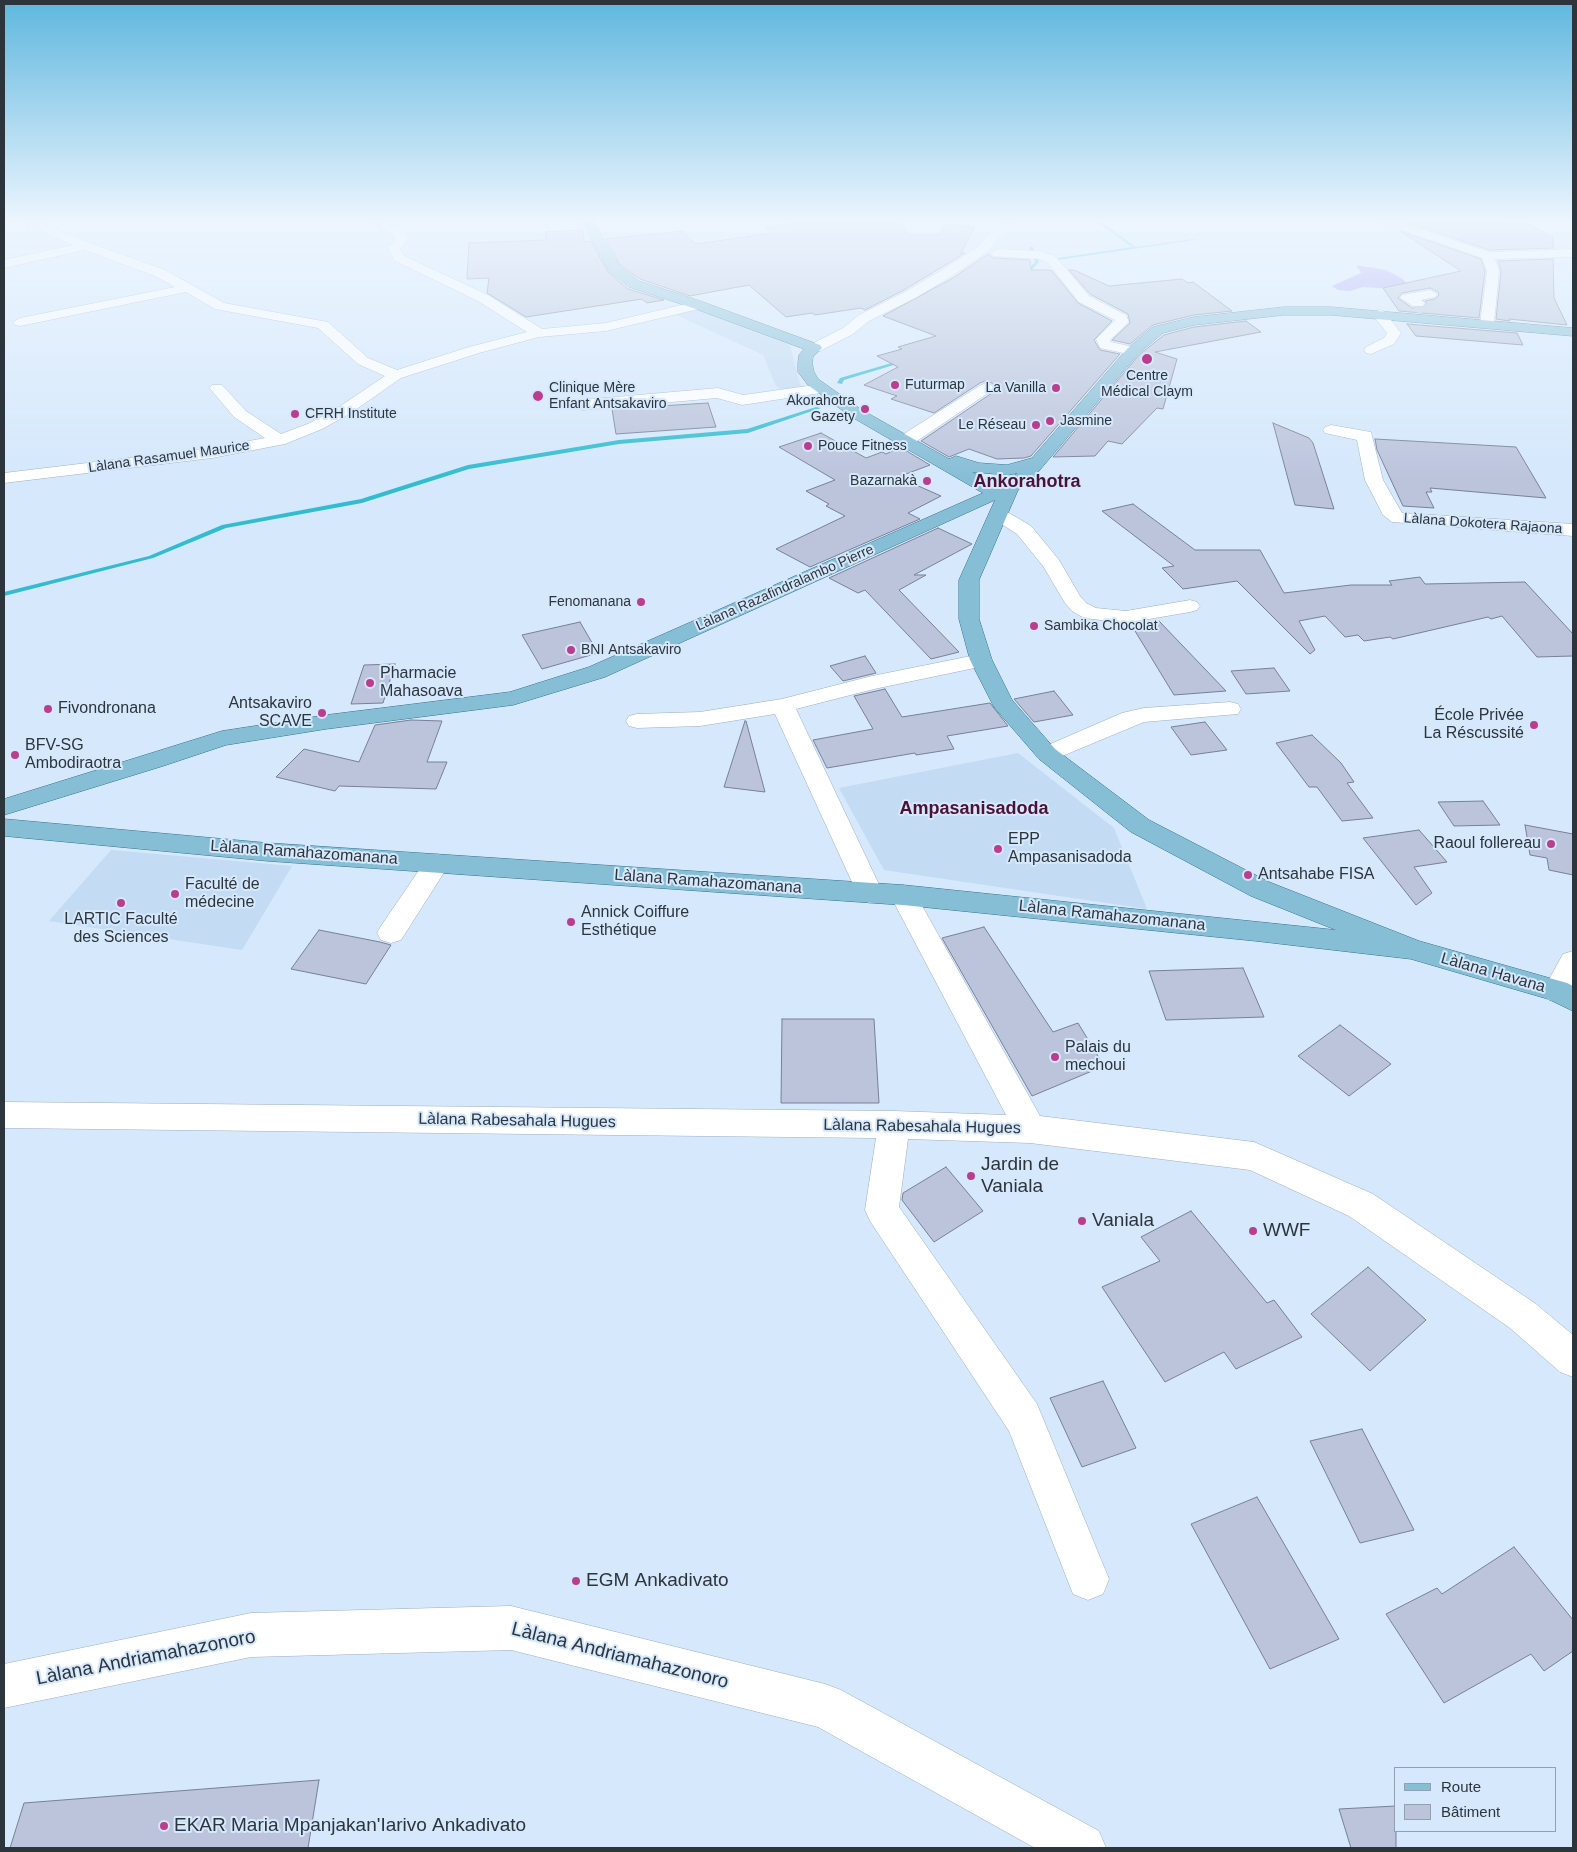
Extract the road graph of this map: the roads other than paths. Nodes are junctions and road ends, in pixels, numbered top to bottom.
1 (97, 306) edge
2 (222, 306) edge
3 (496, 306) edge
4 (692, 306) edge
5 (702, 306) edge
6 (888, 306) edge
7 (911, 306) edge
8 (1098, 306) edge
9 (1418, 306) tunnel mouth
10 (1489, 306) edge
11 (1424, 311) junction
12 (1379, 314) junction
13 (20, 322) dead end
14 (1487, 324) junction
15 (848, 331) junction
16 (1573, 332) edge
17 (539, 333) junction
18 (815, 348) junction
19 (1371, 350) dead end
20 (1133, 352) junction
21 (396, 375) junction
22 (217, 388) dead end
23 (986, 388) dead end
24 (822, 389) junction
25 (582, 405) dead end
26 (1331, 430) dead end
27 (279, 440) junction
28 (904, 441) junction
29 (939, 456) junction
30 (1037, 462) junction
31 (4, 478) edge
32 (1002, 498) junction
33 (1573, 530) edge
34 (1190, 606) dead end
35 (981, 660) junction
36 (783, 706) junction
37 (1230, 709) dead end
38 (637, 721) dead end
39 (1047, 754) junction
40 (57, 784) junction
41 (4, 793) edge
42 (4, 807) edge
43 (4, 828) edge
44 (52, 832) junction
45 (437, 863) junction
46 (1260, 889) junction
47 (870, 893) junction
48 (902, 895) junction
49 (1256, 931) junction
50 (391, 933) dead end
51 (1412, 949) junction
52 (1573, 962) edge
53 (1565, 995) edge
54 (4, 1114) edge
55 (894, 1125) junction
56 (1030, 1129) junction
57 (1573, 1359) edge
58 (1088, 1579) dead end
59 (4, 1686) edge
60 (1082, 1848) edge

1 - 13 street
2 - 21 street
3 - 17 street
4 - 17 street, Làlana Rasamuel Maurice
5 - 18 main road
6 - 15 street
7 - 15 street
8 - 20 street
9 - 11 street
10 - 14 street
11 - 12 main road
11 - 14 main road
12 - 19 street
12 - 20 main road
14 - 16 main road
15 - 18 street
17 - 21 street, Làlana Rasamuel Maurice
18 - 24 main road
20 - 30 main road
21 - 27 street, Làlana Rasamuel Maurice
22 - 27 street
23 - 28 street
24 - 25 street
24 - 28 main road
26 - 33 street, Làlana Dokotera Rajaona
27 - 31 street, Làlana Rasamuel Maurice
28 - 29 main road
28 - 32 main road
29 - 30 main road
29 - 32 main road
30 - 32 main road
32 - 34 street
32 - 35 main road
32 - 40 main road, Làlana Razafindralambo Pierre
35 - 36 street
35 - 39 main road
36 - 38 street
36 - 47 street
37 - 39 street
39 - 46 main road
40 - 41 main road
40 - 42 main road, Làlana Razafindralambo Pierre
40 - 44 main road
43 - 44 main road, Làlana Ramahazomanana
44 - 45 main road, Làlana Ramahazomanana
45 - 47 main road, Làlana Ramahazomanana
45 - 50 street
46 - 49 main road
46 - 51 main road
47 - 48 main road, Làlana Ramahazomanana
48 - 49 main road, Làlana Ramahazomanana
48 - 56 street
49 - 51 main road, Làlana Ramahazomanana
51 - 53 main road, Làlana Havana
52 - 53 street
54 - 55 street, Làlana Rabesahala Hugues
55 - 56 street, Làlana Rabesahala Hugues
55 - 58 street
56 - 57 street
59 - 60 street, Làlana Andriamahazonoro

